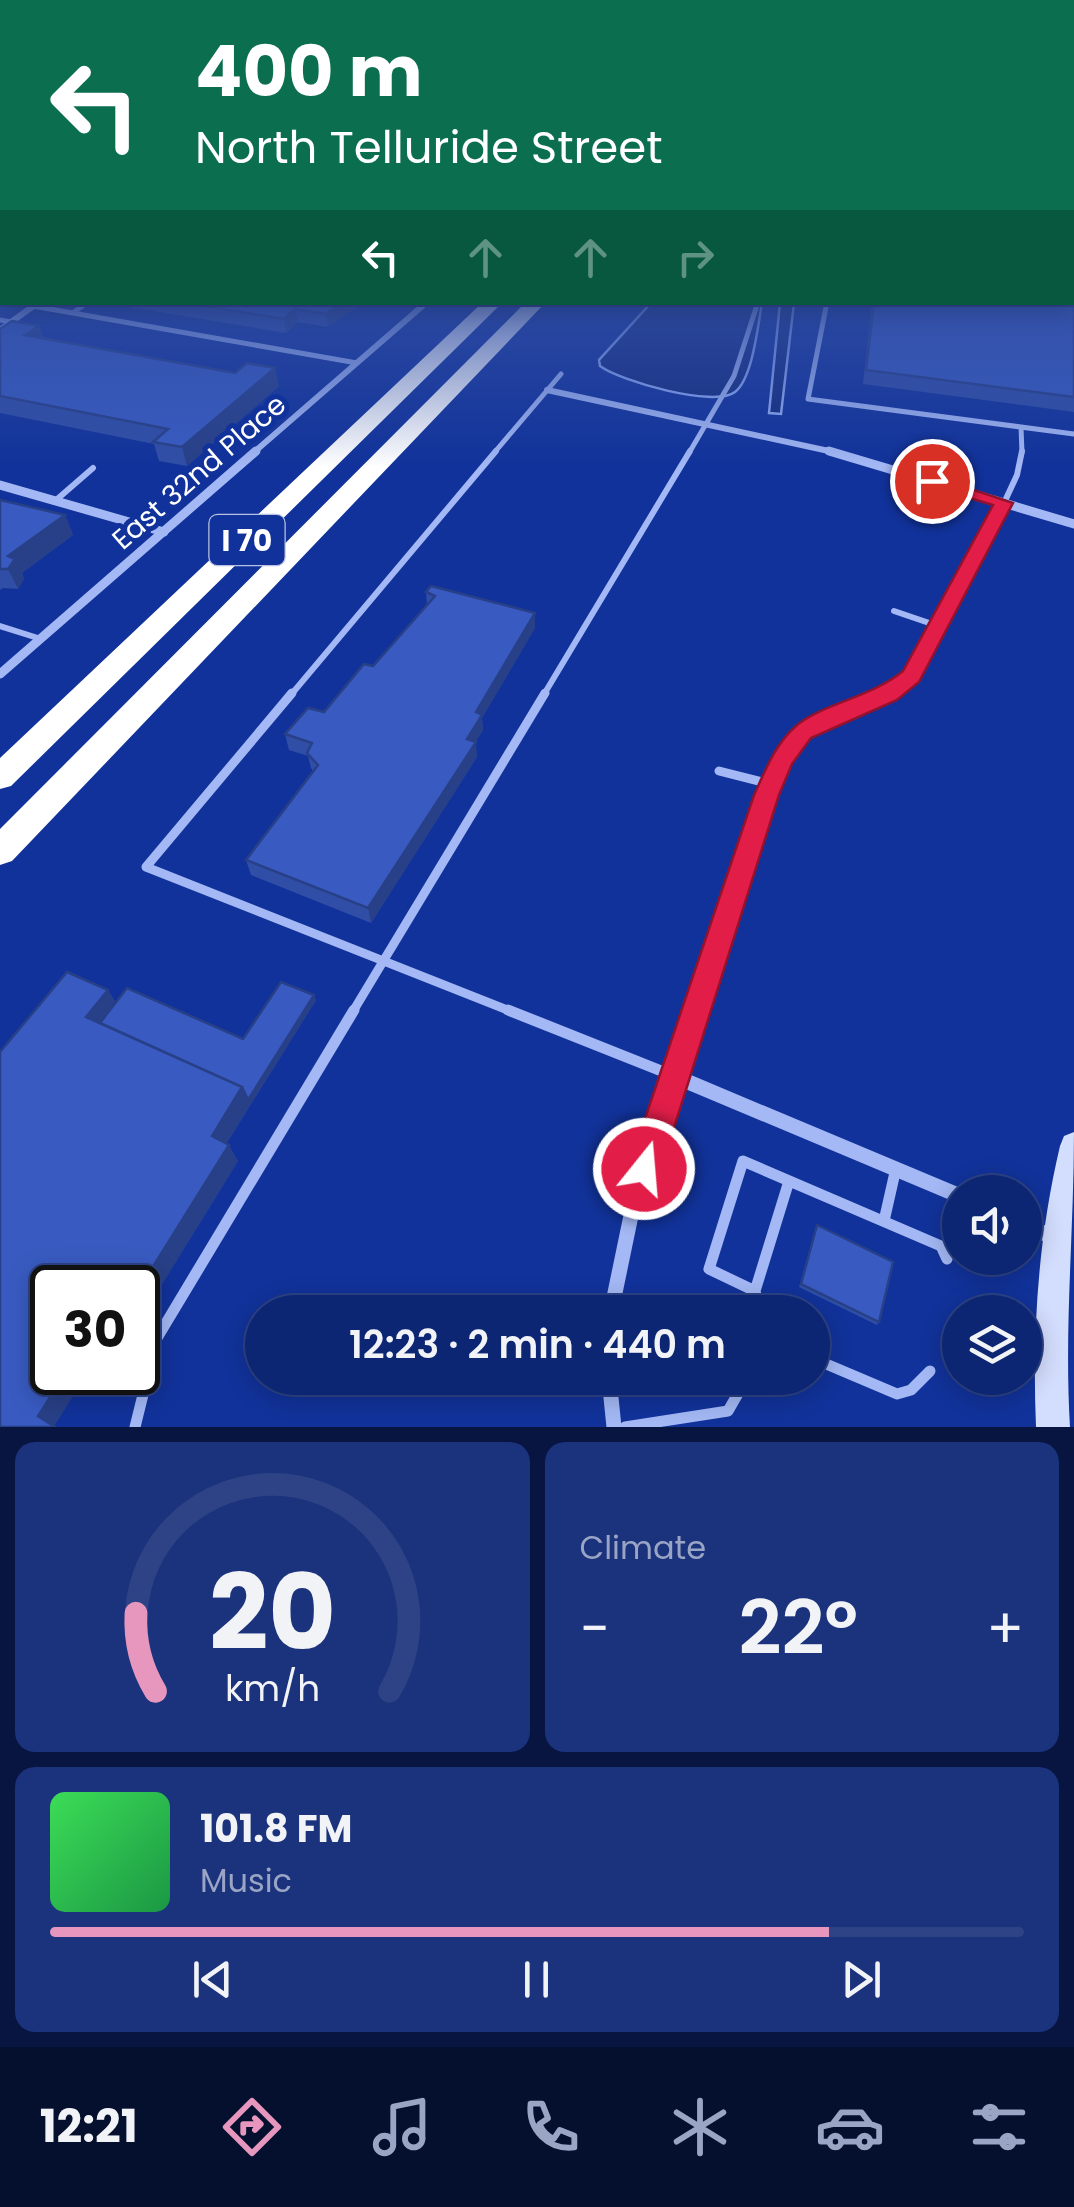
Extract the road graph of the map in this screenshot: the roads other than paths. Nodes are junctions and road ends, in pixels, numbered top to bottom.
1 (183, 334) edge
2 (391, 334) edge
3 (462, 334) edge
4 (507, 334) edge
5 (748, 334) edge
6 (821, 334) edge
7 (357, 363) junction
8 (561, 374) dead end
9 (547, 390) junction
10 (707, 423) junction
11 (1020, 427) junction
12 (1074, 434) edge
13 (94, 468) dead end
14 (932, 481) junction
15 (0, 486) edge
16 (926, 500) dead end
17 (56, 501) junction
18 (1004, 503) junction
19 (1074, 524) edge
20 (164, 532) junction
21 (894, 611) dead end
22 (0, 626) edge
23 (938, 626) junction
24 (40, 639) junction
25 (0, 674) edge
26 (719, 770) dead end
27 (0, 777) edge
28 (770, 784) junction
29 (0, 850) edge
30 (387, 961) junction
31 (674, 1076) junction
32 (1074, 1146) edge
33 (896, 1168) junction
34 (789, 1181) junction
35 (942, 1188) edge
36 (884, 1221) junction
37 (1042, 1232) edge
38 (1056, 1238) junction
39 (942, 1246) edge
40 (755, 1291) junction
41 (615, 1295) edge
42 (756, 1295) edge
43 (830, 1366) edge
44 (930, 1371) dead end
45 (610, 1395) edge
46 (737, 1395) edge
47 (134, 1427) edge
48 (614, 1427) edge
49 (625, 1427) edge
50 (1052, 1427) edge

1 - 7 lane
2 - 7 street, East 32nd Place
3 - 27 highway, I 70
4 - 29 highway, I 70
5 - 10 lane
6 - 11 lane
7 - 20 street, East 32nd Place
8 - 9 lane
9 - 10 street
9 - 30 lane
10 - 14 street
10 - 30 lane
11 - 12 lane
11 - 18 lane
13 - 17 lane
14 - 16 lane
14 - 18 street
15 - 17 street
17 - 20 street
18 - 19 street
18 - 23 street
20 - 24 street, East 32nd Place
21 - 23 lane
22 - 24 lane
23 - 28 street
24 - 25 street, East 32nd Place
26 - 28 lane
28 - 31 street
30 - 31 lane
30 - 47 lane
31 - 33 street
31 - 41 street
32 - 38 street
33 - 35 street
33 - 36 lane
34 - 36 lane
34 - 40 lane
34 - 40 lane
36 - 39 lane
37 - 38 street
38 - 50 street
40 - 42 lane
43 - 44 lane
45 - 48 street
46 - 49 lane

